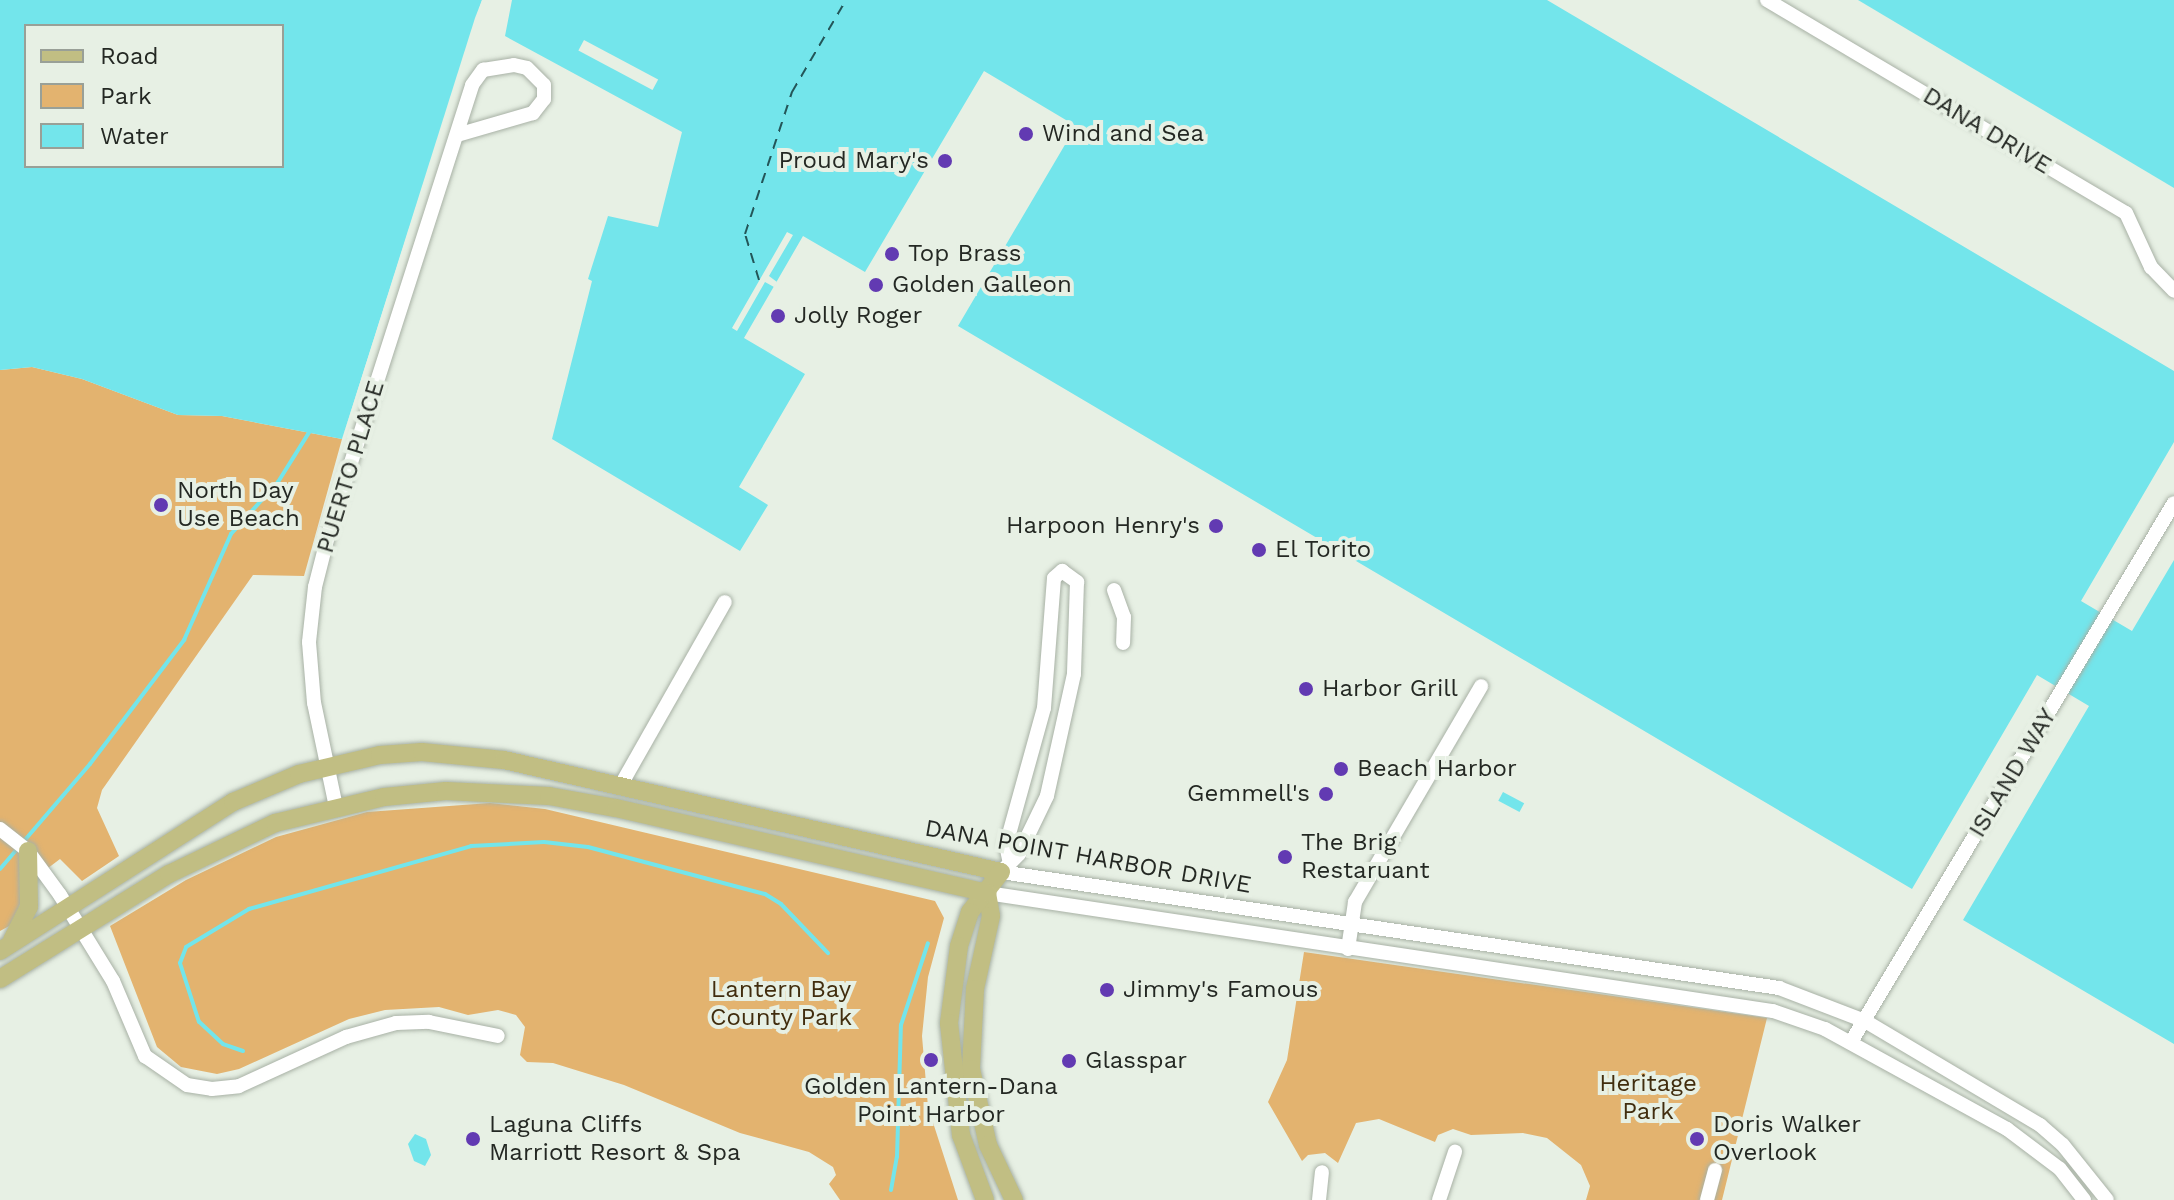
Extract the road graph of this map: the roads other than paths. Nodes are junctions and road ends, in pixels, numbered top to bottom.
1 (1767, 0) edge
2 (457, 135) junction
3 (2174, 291) edge
4 (2174, 503) edge
5 (1114, 590) dead end
6 (725, 602) dead end
7 (1123, 643) dead end
8 (1481, 686) dead end
9 (1043, 712) junction
10 (1063, 719) junction
11 (327, 766) junction
12 (622, 783) junction
13 (336, 807) junction
14 (616, 808) junction
15 (0, 829) edge
16 (28, 851) junction
17 (1005, 865) junction
18 (987, 893) junction
19 (68, 907) junction
20 (1351, 924) junction
21 (80, 928) junction
22 (4, 948) edge
23 (1348, 949) junction
24 (0, 979) edge
25 (1865, 1021) junction
26 (498, 1036) dead end
27 (1851, 1042) junction
28 (961, 1135) junction
29 (1455, 1152) dead end
30 (996, 1164) junction
31 (1715, 1170) dead end
32 (1322, 1172) dead end
33 (985, 1200) edge
34 (1014, 1200) edge
35 (1319, 1200) edge
36 (1439, 1200) edge
37 (1707, 1200) edge
38 (2084, 1200) edge
39 (2107, 1200) edge

1 - 3 street, DANA DRIVE
2 - 2 street, PUERTO PLACE
2 - 11 street, PUERTO PLACE
4 - 25 street, ISLAND WAY
5 - 7 street
6 - 12 street
8 - 20 street
9 - 10 street
9 - 10 street
9 - 17 street
10 - 17 street
11 - 12 main road, DANA POINT HARBOR DRIVE
11 - 13 street, PUERTO PLACE
11 - 19 main road, DANA POINT HARBOR DRIVE
12 - 14 main road
12 - 17 main road, DANA POINT HARBOR DRIVE
13 - 14 main road, DANA POINT HARBOR DRIVE
13 - 21 main road, DANA POINT HARBOR DRIVE
14 - 18 main road, DANA POINT HARBOR DRIVE
15 - 16 street
16 - 19 street
16 - 22 main road
17 - 18 main road
17 - 20 street, DANA POINT HARBOR DRIVE
18 - 23 street, DANA POINT HARBOR DRIVE
18 - 28 main road
18 - 30 main road
19 - 21 street
19 - 22 main road, DANA POINT HARBOR DRIVE
20 - 23 street
20 - 25 street, DANA POINT HARBOR DRIVE
21 - 24 main road, DANA POINT HARBOR DRIVE
21 - 26 street
23 - 27 street, DANA POINT HARBOR DRIVE
25 - 27 street, ISLAND WAY
25 - 39 street, DANA POINT HARBOR DRIVE
27 - 38 street, DANA POINT HARBOR DRIVE
28 - 30 main road
28 - 33 main road
29 - 36 street
30 - 34 main road
31 - 37 street
32 - 35 street

